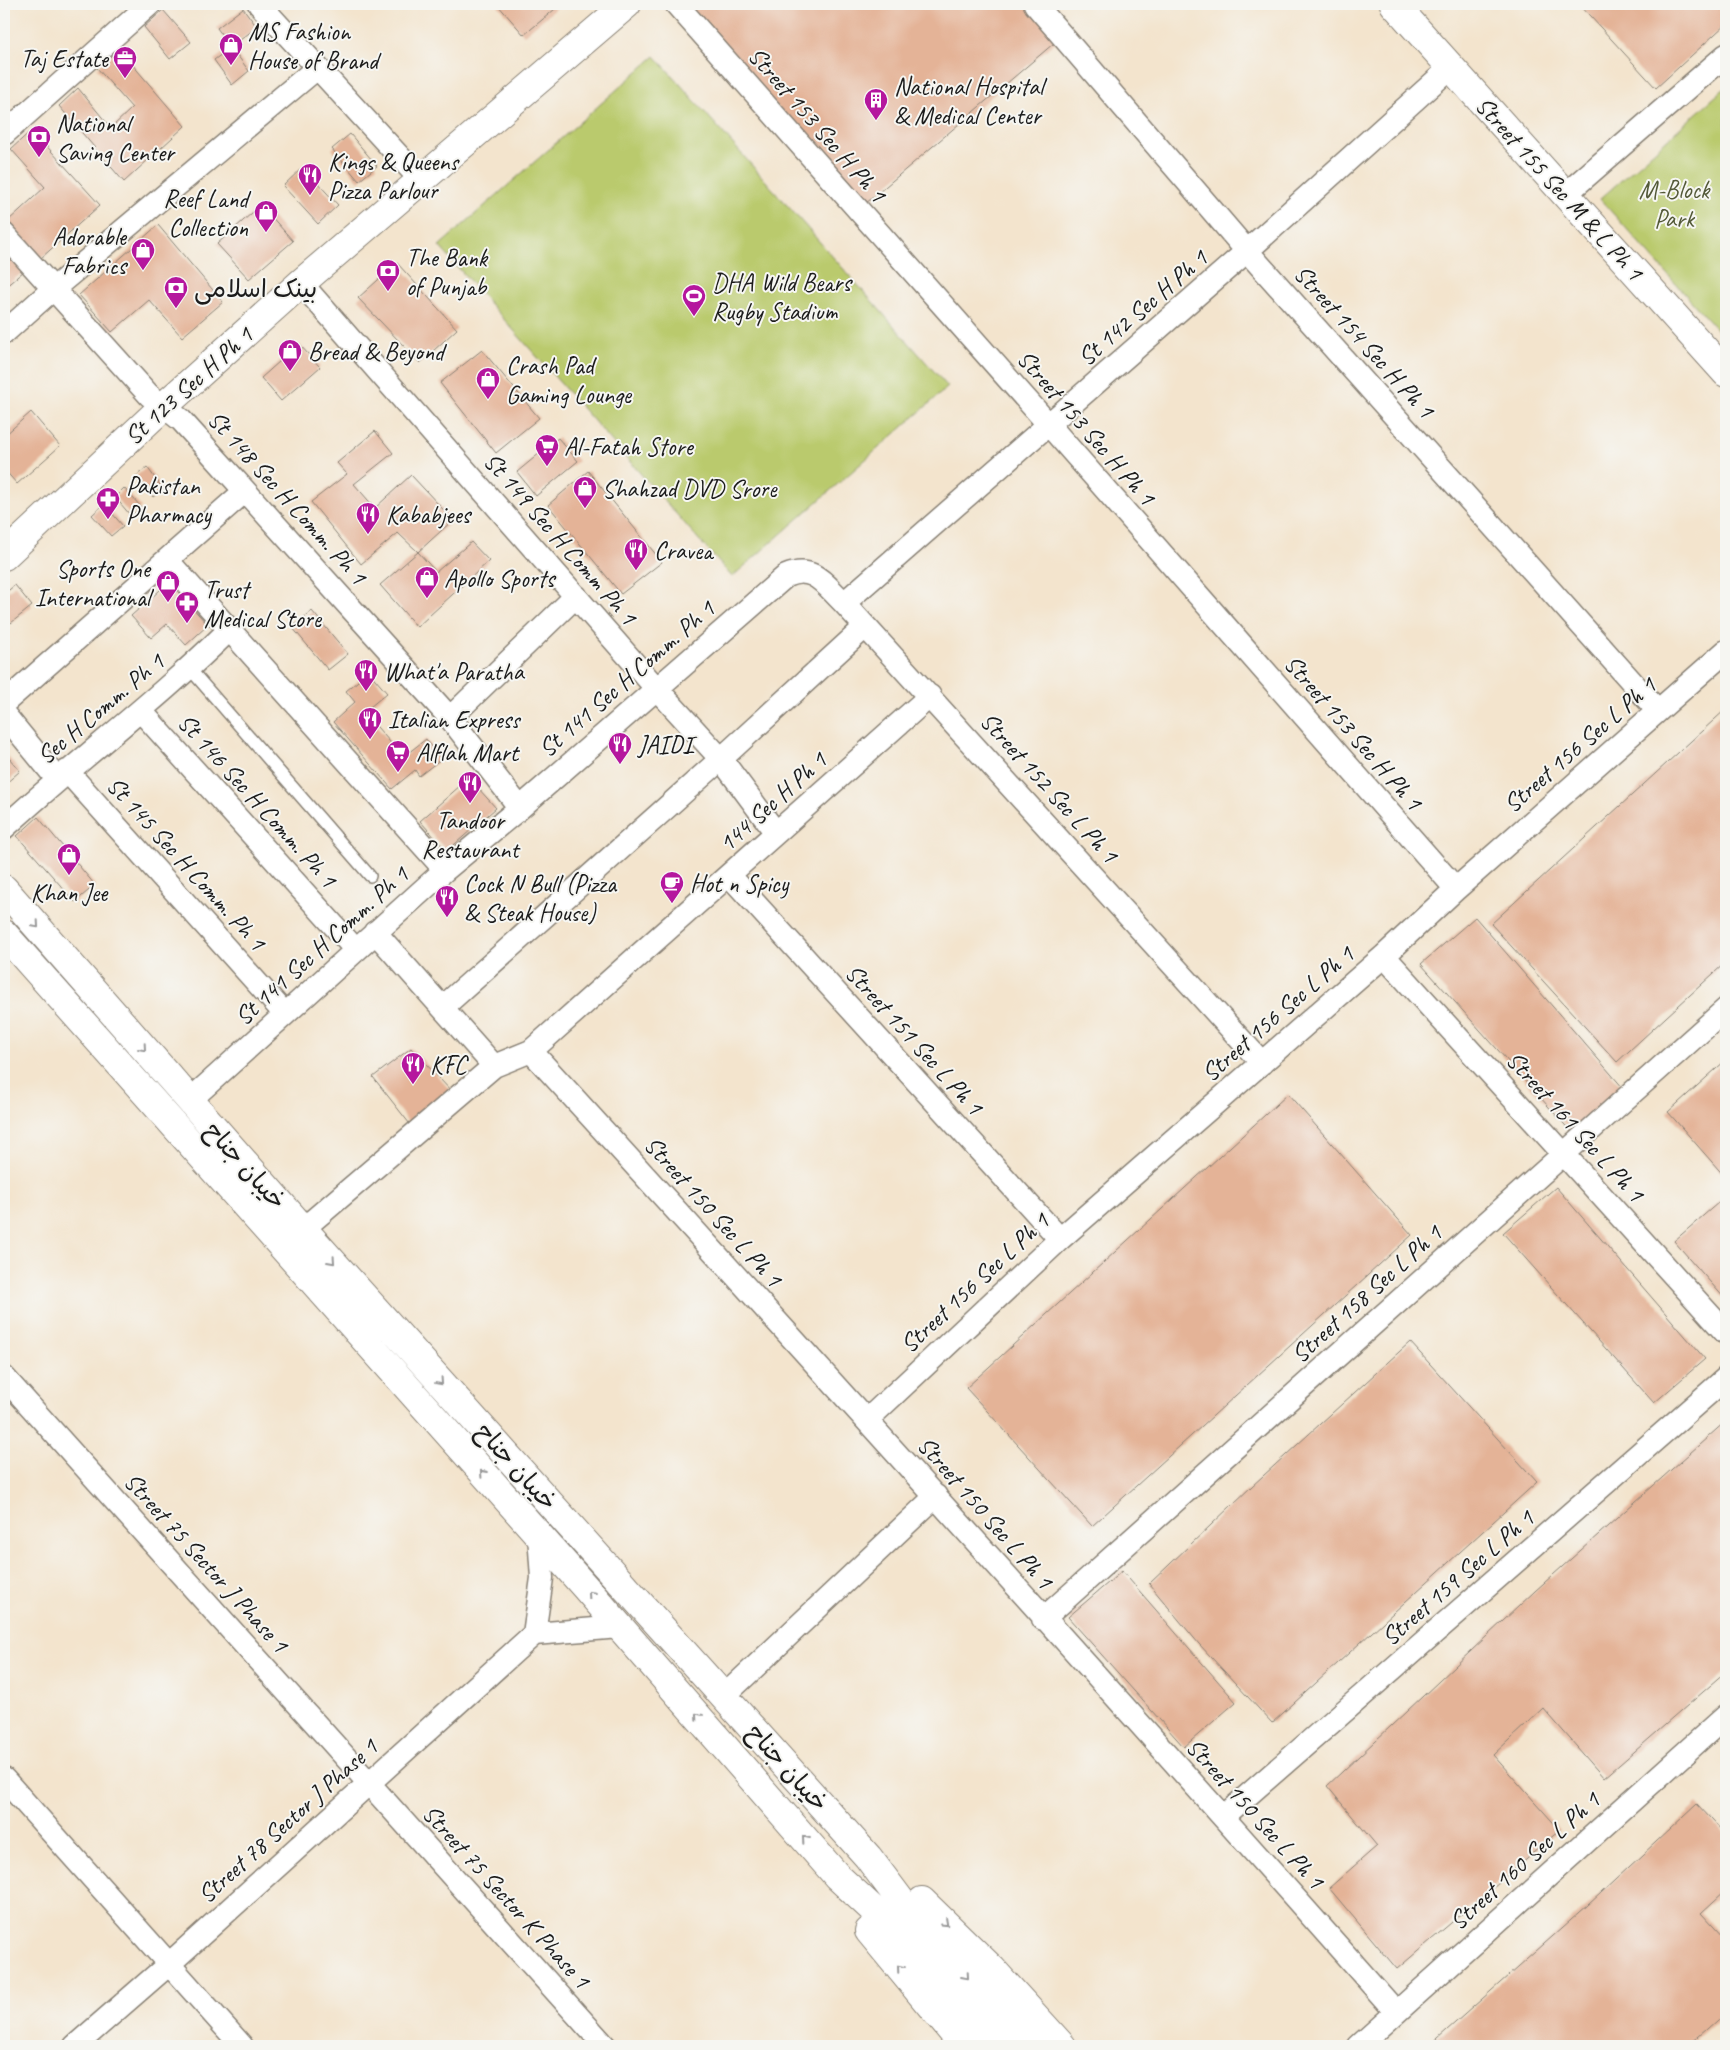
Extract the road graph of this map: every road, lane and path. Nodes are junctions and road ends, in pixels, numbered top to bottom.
1 (150, 4) edge
2 (259, 4) edge
3 (627, 4) edge
4 (676, 4) edge
5 (1035, 4) edge
6 (1394, 4) edge
7 (1726, 55) edge
8 (316, 68) junction
9 (1450, 68) junction
10 (4, 134) edge
11 (420, 179) junction
12 (1567, 193) junction
13 (4, 234) edge
14 (1248, 251) junction
15 (301, 283) junction
16 (53, 289) junction
17 (4, 333) edge
18 (1726, 373) edge
19 (164, 406) junction
20 (1049, 425) junction
21 (245, 491) junction
22 (4, 556) edge
23 (168, 560) junction
24 (786, 576) joint
25 (576, 596) junction
26 (844, 603) junction
27 (865, 627) junction
28 (230, 629) junction
29 (1726, 651) edge
30 (190, 669) junction
31 (656, 688) junction
32 (930, 696) junction
33 (4, 703) edge
34 (141, 711) junction
35 (1658, 711) junction
36 (4, 714) edge
37 (450, 718) junction
38 (721, 759) junction
39 (62, 775) junction
40 (520, 808) junction
41 (4, 828) edge
42 (776, 833) junction
43 (445, 870) junction
44 (370, 876) dead end
45 (730, 876) junction
46 (4, 888) edge
47 (1456, 889) junction
48 (375, 932) junction
49 (4, 934) edge
50 (355, 949) junction
51 (1384, 956) junction
52 (443, 1007) junction
53 (1726, 1010) edge
54 (285, 1014) junction
55 (531, 1051) junction
56 (1262, 1063) junction
57 (494, 1066) junction
58 (189, 1101) junction
59 (1563, 1154) junction
60 (303, 1230) junction
61 (1060, 1239) junction
62 (1726, 1333) edge
63 (4, 1377) edge
64 (1726, 1378) edge
65 (867, 1420) junction
66 (936, 1496) junction
67 (539, 1536) junction
68 (1043, 1619) junction
69 (620, 1627) junction
70 (534, 1634) junction
71 (724, 1696) junction
72 (1726, 1716) edge
73 (4, 1779) edge
74 (369, 1783) junction
75 (1223, 1816) junction
76 (868, 1857) junction
77 (837, 1876) junction
78 (168, 1965) junction
79 (1396, 2012) junction
80 (75, 2046) edge
81 (242, 2046) edge
82 (605, 2046) edge
83 (964, 2046) edge
84 (995, 2046) edge
85 (1027, 2046) edge
86 (1062, 2046) edge
87 (1359, 2046) edge

1 - 10 street
2 - 8 street
3 - 11 main road, St 123 Sec H Ph 1
4 - 20 street, Street 153 Sec H Ph 1
5 - 14 street, Street 154 Sec H Ph 1
6 - 9 main road, Street 155 Sec M & L Ph 1
7 - 12 street
8 - 11 street
8 - 16 street
9 - 12 main road, Street 155 Sec M & L Ph 1
9 - 14 street, St 142 Sec H Ph 1
11 - 15 main road, St 123 Sec H Ph 1
12 - 18 main road, Street 155 Sec M & L Ph 1
13 - 16 street, St 148 Sec H Comm. Ph 1
14 - 20 street, St 142 Sec H Ph 1
14 - 35 street, Street 154 Sec H Ph 1
15 - 19 main road, St 123 Sec H Ph 1
15 - 25 street, St 149 Sec H Comm Ph 1
16 - 17 street
16 - 19 street, St 148 Sec H Comm. Ph 1
19 - 21 street, St 148 Sec H Comm. Ph 1
19 - 22 main road, St 123 Sec H Ph 1
20 - 26 street, St 142 Sec H Ph 1
20 - 47 street, Street 153 Sec H Ph 1
21 - 23 street
21 - 37 street, St 148 Sec H Comm. Ph 1
23 - 28 street
23 - 33 street
24 - 26 street, Street 152 Sec L Ph 1
24 - 31 street, St 141 Sec H Comm. Ph 1
25 - 31 street, St 149 Sec H Comm Ph 1
25 - 37 street
26 - 27 street, Street 152 Sec L Ph 1
27 - 32 street, Street 152 Sec L Ph 1
27 - 38 street
28 - 30 street, Sec H Comm. Ph 1
28 - 43 street
29 - 35 street, Street 156 Sec L Ph 1
30 - 34 street, Sec H Comm. Ph 1
30 - 44 lane
31 - 38 street, St 149 Sec H Comm Ph 1
31 - 40 street, St 141 Sec H Comm. Ph 1
32 - 42 street, 144 Sec H Ph 1
32 - 56 street, Street 152 Sec L Ph 1
34 - 39 street, Sec H Comm. Ph 1
34 - 50 street, St 146 Sec H Comm. Ph 1
35 - 47 street, Street 156 Sec L Ph 1
36 - 39 street, St 145 Sec H Comm. Ph 1
37 - 40 street, St 148 Sec H Comm. Ph 1
38 - 42 street, St 149 Sec H Comm Ph 1
38 - 52 street
39 - 41 street, Sec H Comm. Ph 1
39 - 54 street, St 145 Sec H Comm. Ph 1
40 - 43 street, St 141 Sec H Comm. Ph 1
42 - 45 street, 144 Sec H Ph 1
43 - 48 street, St 141 Sec H Comm. Ph 1
45 - 55 street, 144 Sec H Ph 1
45 - 61 street, Street 151 Sec L Ph 1
46 -> 58 main road, خیبان جناح
47 - 51 street, Street 156 Sec L Ph 1
48 - 50 street, St 141 Sec H Comm. Ph 1
48 - 52 street
67 -> 49 main road, خیبان جناح
50 - 54 street, St 141 Sec H Comm. Ph 1
51 - 56 street, Street 156 Sec L Ph 1
51 - 59 street, Street 161 Sec L Ph 1
52 - 57 street
53 - 59 street, Street 158 Sec L Ph 1
54 - 58 street, St 141 Sec H Comm. Ph 1
55 - 57 street, 144 Sec H Ph 1
55 - 65 street, Street 150 Sec L Ph 1
56 - 61 street, Street 156 Sec L Ph 1
57 - 60 street, 144 Sec H Ph 1
58 - 60 main road, خیبان جناح
59 - 62 street, Street 161 Sec L Ph 1
59 - 68 street, Street 158 Sec L Ph 1
60 -> 71 main road, خیبان جناح
61 - 65 street, Street 156 Sec L Ph 1
63 - 74 street, Street 75 Sector J Phase 1
64 - 75 street, Street 159 Sec L Ph 1
65 - 66 street, Street 150 Sec L Ph 1
66 - 68 street, Street 150 Sec L Ph 1
66 - 71 street
69 -> 67 main road, خیبان جناح
67 - 70 street
68 - 75 street, Street 150 Sec L Ph 1
69 - 70 street
77 -> 69 main road, خیبان جناح
70 - 74 street, Street 78 Sector J Phase 1
71 - 76 main road, خیبان جناح
72 - 79 street, Street 160 Sec L Ph 1
73 - 78 street
74 - 78 street, Street 78 Sector J Phase 1
74 - 82 street, Street 75 Sector K Phase 1
75 - 79 street, Street 150 Sec L Ph 1
76 -> 85 main road, خیبان جناح
76 -> 86 main road
83 -> 77 main road
77 - 84 main road, خیبان جناح
78 - 80 street, Street 78 Sector J Phase 1
78 - 81 street
79 - 87 street, Street 160 Sec L Ph 1

